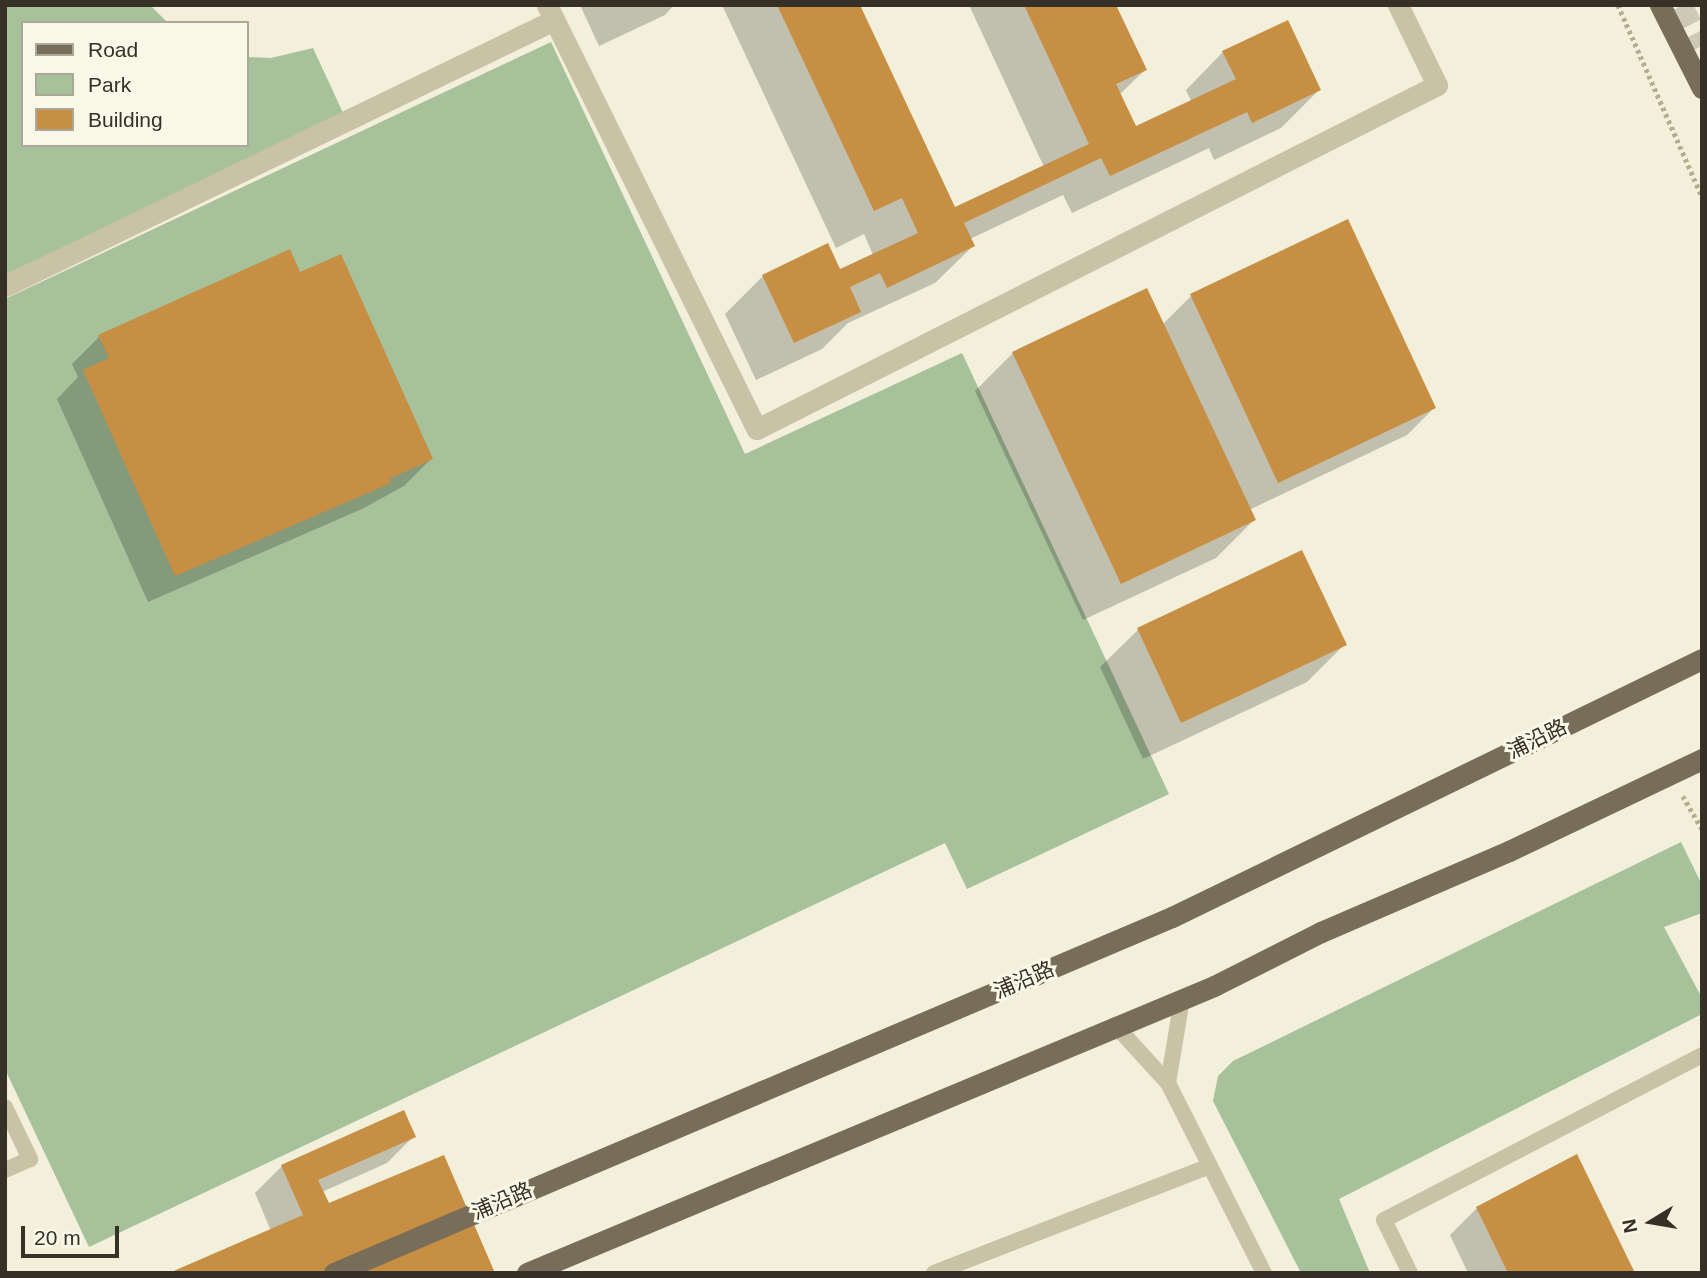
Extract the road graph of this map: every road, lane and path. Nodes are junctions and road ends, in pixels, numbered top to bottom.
1 (1398, 5) edge
2 (1618, 5) edge
3 (1660, 5) edge
4 (551, 13) edge
5 (1702, 88) edge
6 (1702, 196) edge
7 (5, 286) edge
8 (1702, 659) edge
9 (1702, 759) edge
10 (1672, 775) junction
11 (1702, 829) edge
12 (1182, 999) junction
13 (1115, 1025) junction
14 (1702, 1055) edge
15 (1168, 1083) junction
16 (5, 1107) edge
17 (1210, 1166) junction
18 (5, 1170) edge
19 (334, 1273) edge
20 (527, 1273) edge
21 (934, 1273) edge
22 (1264, 1273) edge
23 (1410, 1273) edge

1 - 4 street
2 - 6 path
3 - 5 main road
4 - 7 street
8 - 19 main road, 浦沿路
9 - 10 main road
10 - 11 path
10 - 12 main road
12 - 13 main road
12 - 15 lane
13 - 15 lane
13 - 20 main road
14 - 23 lane
15 - 17 lane
16 - 18 lane
17 - 21 lane
17 - 22 lane

